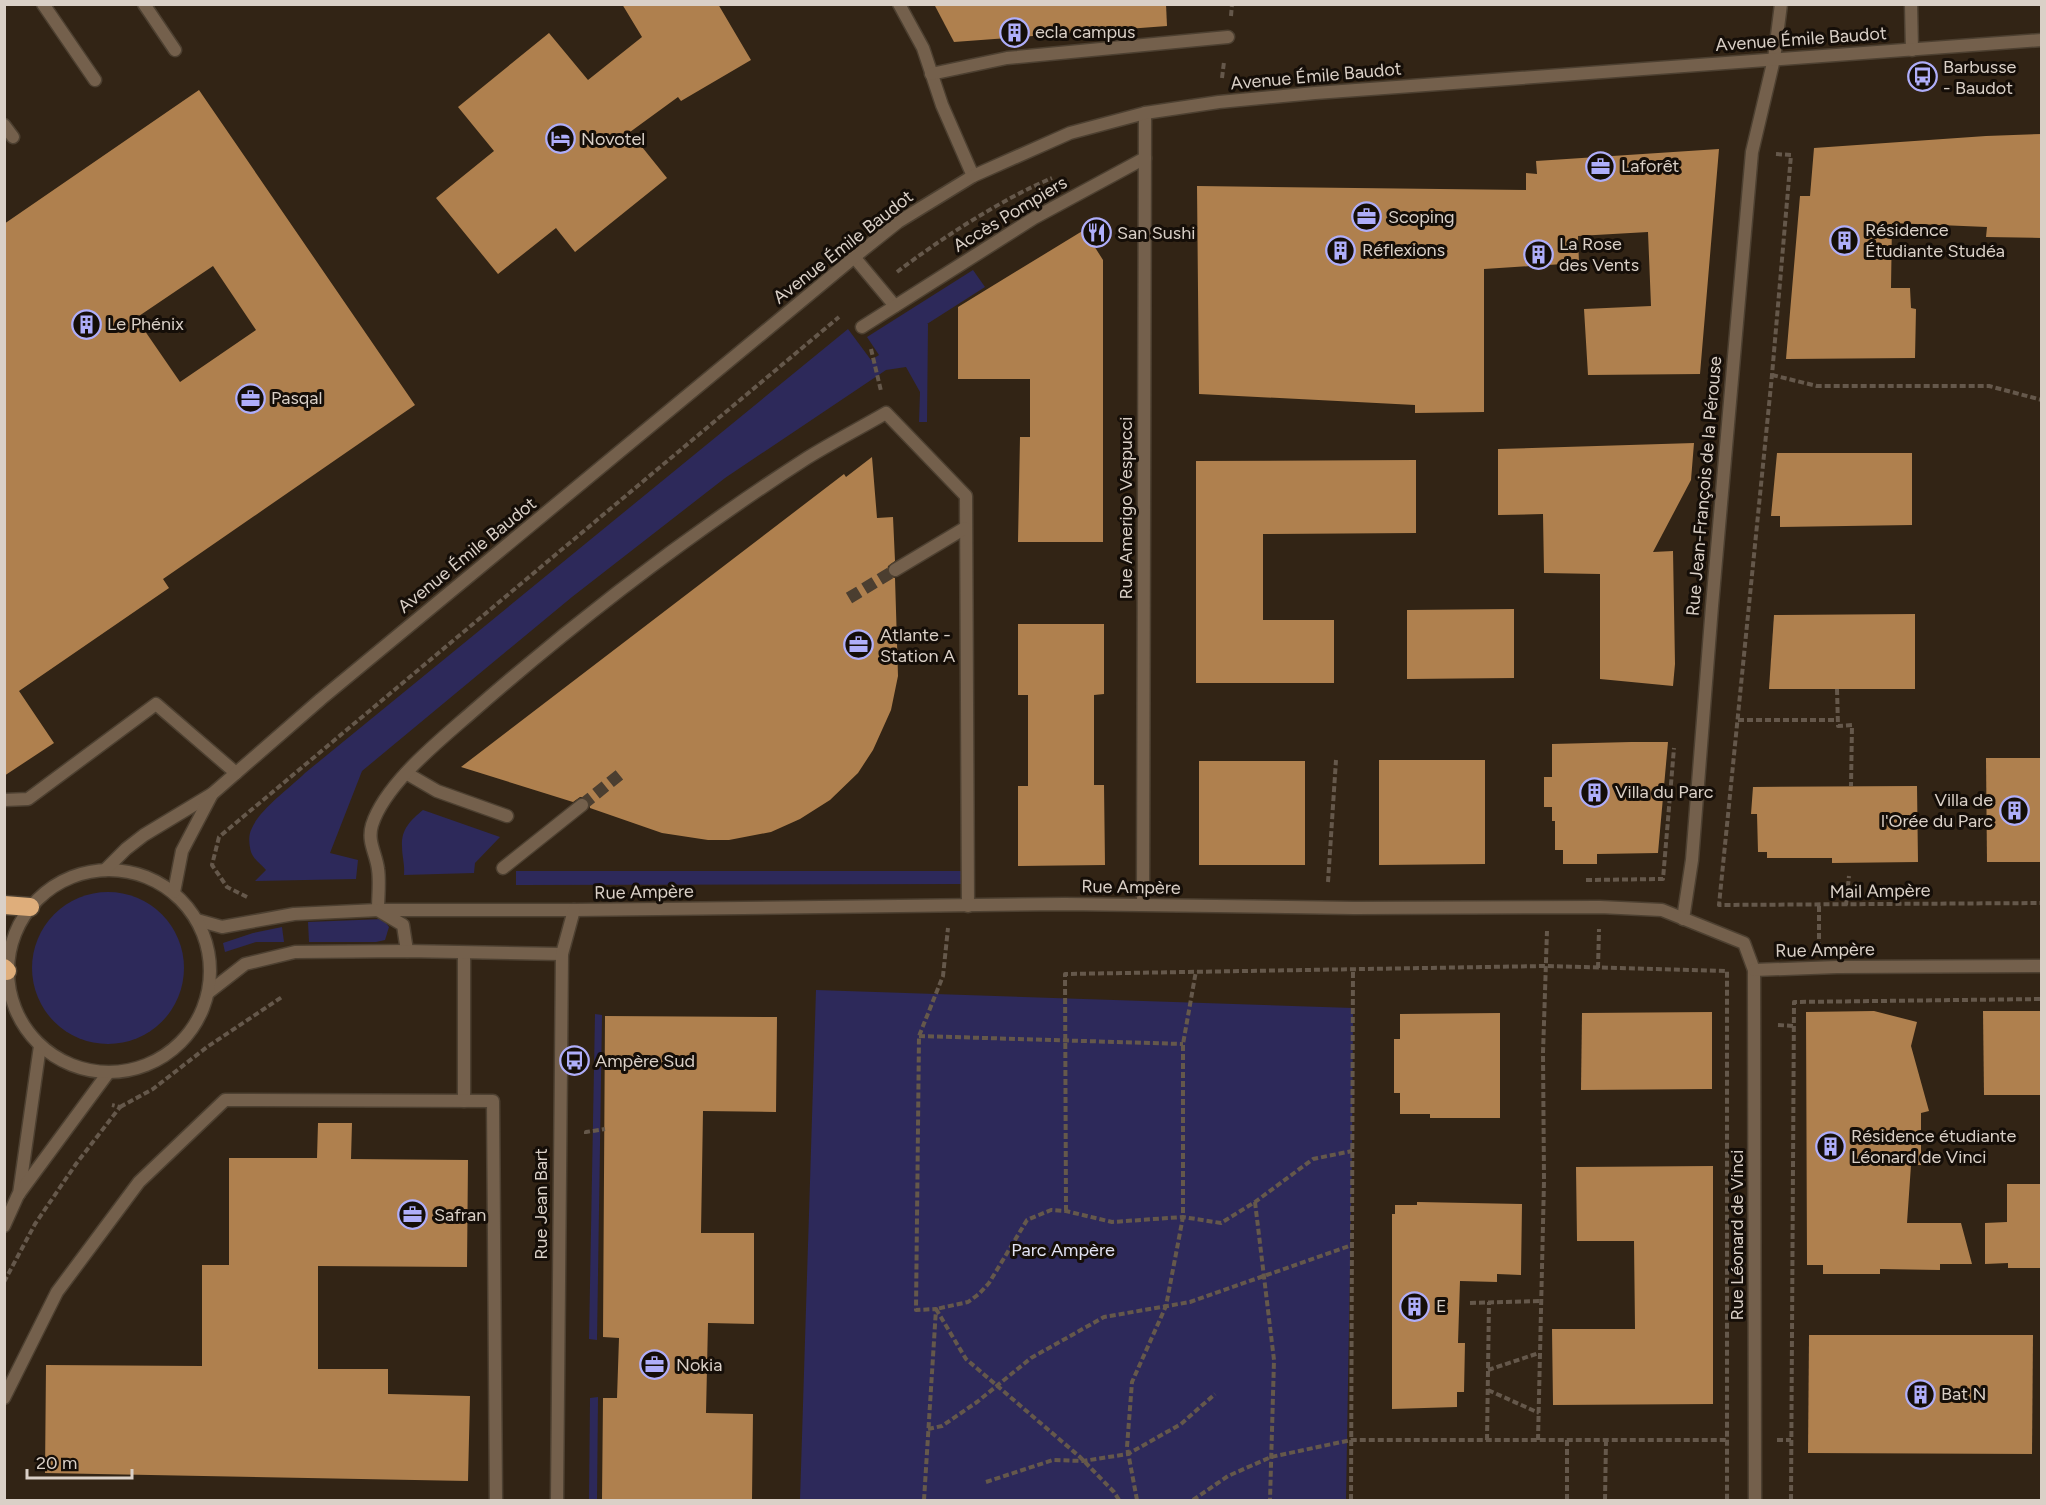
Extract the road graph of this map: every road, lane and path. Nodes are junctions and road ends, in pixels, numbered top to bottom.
1 (43, 4) edge
2 (144, 4) edge
3 (899, 4) edge
4 (1230, 4) edge
5 (1781, 4) edge
6 (1911, 4) edge
7 (1232, 10) dead end
8 (1228, 37) dead end
9 (2042, 40) edge
10 (175, 50) dead end
11 (1912, 50) junction
12 (1774, 59) junction
13 (931, 74) junction
14 (95, 80) dead end
15 (1145, 113) junction
16 (4, 125) edge
17 (13, 137) dead end
18 (1774, 154) dead end
19 (1145, 158) junction
20 (973, 176) junction
21 (1053, 178) dead end
22 (854, 257) junction
23 (878, 286) junction
24 (895, 306) junction
25 (862, 327) dead end
26 (874, 358) dead end
27 (1772, 375) junction
28 (2042, 400) edge
29 (886, 413) junction
30 (965, 528) junction
31 (895, 570) tunnel mouth
32 (1837, 688) dead end
33 (1738, 720) junction
34 (1837, 720) junction
35 (1336, 760) dead end
36 (236, 773) junction
37 (406, 773) junction
38 (1851, 786) dead end
39 (212, 794) junction
40 (4, 800) edge
41 (582, 805) tunnel mouth
42 (507, 816) dead end
43 (503, 868) dead end
44 (105, 870) junction
45 (1849, 876) dead end
46 (1328, 882) dead end
47 (174, 892) junction
48 (248, 898) dead end
49 (2042, 903) edge
50 (1143, 904) junction
51 (4, 905) edge
52 (1846, 905) junction
53 (950, 906) junction
54 (968, 906) junction
55 (1819, 906) junction
56 (1600, 907) junction
57 (30, 908) junction
58 (378, 910) junction
59 (574, 910) junction
60 (1683, 919) junction
61 (197, 920) junction
62 (1819, 948) dead end
63 (407, 951) junction
64 (464, 953) junction
65 (562, 954) junction
66 (1545, 966) junction
67 (2042, 966) edge
68 (1598, 968) junction
69 (6, 969) edge
70 (1353, 970) junction
71 (1754, 970) junction
72 (1196, 971) junction
73 (209, 992) junction
74 (282, 997) dead end
75 (2042, 999) edge
76 (919, 1036) junction
77 (1065, 1040) junction
78 (1183, 1044) junction
79 (40, 1046) junction
80 (108, 1073) junction
81 (464, 1101) junction
82 (120, 1107) dead end
83 (1352, 1151) junction
84 (18, 1195) junction
85 (1255, 1202) junction
86 (1066, 1211) junction
87 (1183, 1217) junction
88 (4, 1226) edge
89 (1352, 1245) junction
90 (1263, 1275) junction
91 (1541, 1301) junction
92 (1489, 1302) junction
93 (1470, 1303) dead end
94 (1166, 1306) junction
95 (936, 1309) junction
96 (1539, 1353) junction
97 (1488, 1370) junction
98 (996, 1387) junction
99 (1488, 1390) junction
100 (1215, 1394) dead end
101 (4, 1398) edge
102 (1539, 1413) junction
103 (928, 1429) junction
104 (1351, 1440) junction
105 (1486, 1440) junction
106 (1538, 1440) junction
107 (1567, 1440) junction
108 (1606, 1440) junction
109 (1727, 1440) junction
110 (1128, 1454) junction
111 (1271, 1457) junction
112 (1083, 1461) junction
113 (986, 1482) dead end
114 (496, 1500) edge
115 (557, 1500) edge
116 (924, 1500) edge
117 (1119, 1500) edge
118 (1137, 1500) edge
119 (1193, 1500) edge
120 (1270, 1500) edge
121 (1351, 1500) edge
122 (1567, 1500) edge
123 (1605, 1500) edge
124 (1727, 1500) edge
125 (1755, 1500) edge
126 (1791, 1500) edge

1 - 14 street
2 - 10 street
3 - 13 street
4 - 7 path
5 - 12 street, Rue Jean-François de la Pérouse
6 - 11 street
8 - 13 street
9 - 11 street, Avenue Émile Baudot
11 - 12 street, Avenue Émile Baudot
12 - 15 street, Avenue Émile Baudot
12 - 60 street, Rue Jean-François de la Pérouse
13 - 20 street
15 - 19 street, Rue Amerigo Vespucci
15 - 20 street, Avenue Émile Baudot
16 - 17 street
18 - 27 path
19 - 24 street, Accès Pompiers
19 - 50 street, Rue Amerigo Vespucci
20 - 22 street, Avenue Émile Baudot
21 - 23 path
22 - 23 street
22 - 36 street, Avenue Émile Baudot
23 - 24 street
23 - 48 path
24 - 25 street, Accès Pompiers
26 - 29 path
27 - 28 path
27 - 33 path
29 - 30 street
29 - 37 street
30 - 31 street
30 - 54 street
32 - 34 path
33 - 34 path
33 - 55 path, Mail Ampère
34 - 38 path
35 - 46 path
36 - 39 street, Avenue Émile Baudot
36 - 40 street
37 - 42 street
37 - 58 street
39 - 44 street, Avenue Émile Baudot
39 - 47 street, Avenue Émile Baudot
41 - 43 street
44 - 47 street
44 - 57 street
45 - 52 path
47 - 61 street
49 - 52 path, Mail Ampère
50 - 54 street, Rue Ampère
50 - 56 street, Rue Ampère
51 - 57 highway
52 - 55 path, Mail Ampère
53 - 54 street, Rue Ampère
53 - 59 street, Rue Ampère
53 - 76 path
55 - 62 path
56 - 60 street, Rue Ampère
56 - 68 path
57 - 69 street
58 - 59 street, Rue Ampère
58 - 61 street, Rue Ampère
58 - 63 street
59 - 65 street, Rue Jean Bart
60 - 71 street, Rue Ampère
61 - 73 street
63 - 64 street
63 - 73 street
64 - 65 street
64 - 81 street
65 - 115 street, Rue Jean Bart
66 - 68 path
66 - 70 path
66 - 91 path
67 - 71 street, Rue Ampère
68 - 109 path
69 - 79 street
70 - 72 path
70 - 83 path
71 - 125 street, Rue Léonard de Vinci
72 - 77 path
72 - 78 path
73 - 80 street
74 - 82 path
75 - 126 path
76 - 77 path
76 - 95 path
77 - 78 path
77 - 86 path
78 - 87 path
79 - 80 street
79 - 84 street
80 - 84 street
81 - 101 street
81 - 114 street
83 - 85 path
83 - 89 path
84 - 88 street
85 - 87 path
85 - 90 path
86 - 87 path
86 - 95 path
87 - 94 path
89 - 90 path
89 - 104 path
90 - 94 path
90 - 111 path
91 - 92 path
91 - 96 path
92 - 93 path
92 - 97 path
94 - 98 path
94 - 110 path
95 - 98 path
95 - 103 path
96 - 97 path
96 - 102 path
97 - 99 path
98 - 103 path
98 - 112 path
99 - 102 path
99 - 105 path
100 - 110 path
102 - 106 path
103 - 116 path
104 - 105 path
104 - 111 path
104 - 121 path
105 - 106 path
106 - 107 path
107 - 108 path
107 - 122 path
108 - 109 path
108 - 123 path
109 - 124 path
110 - 112 path
110 - 118 path
111 - 119 path
111 - 120 path
112 - 113 path
112 - 117 path

